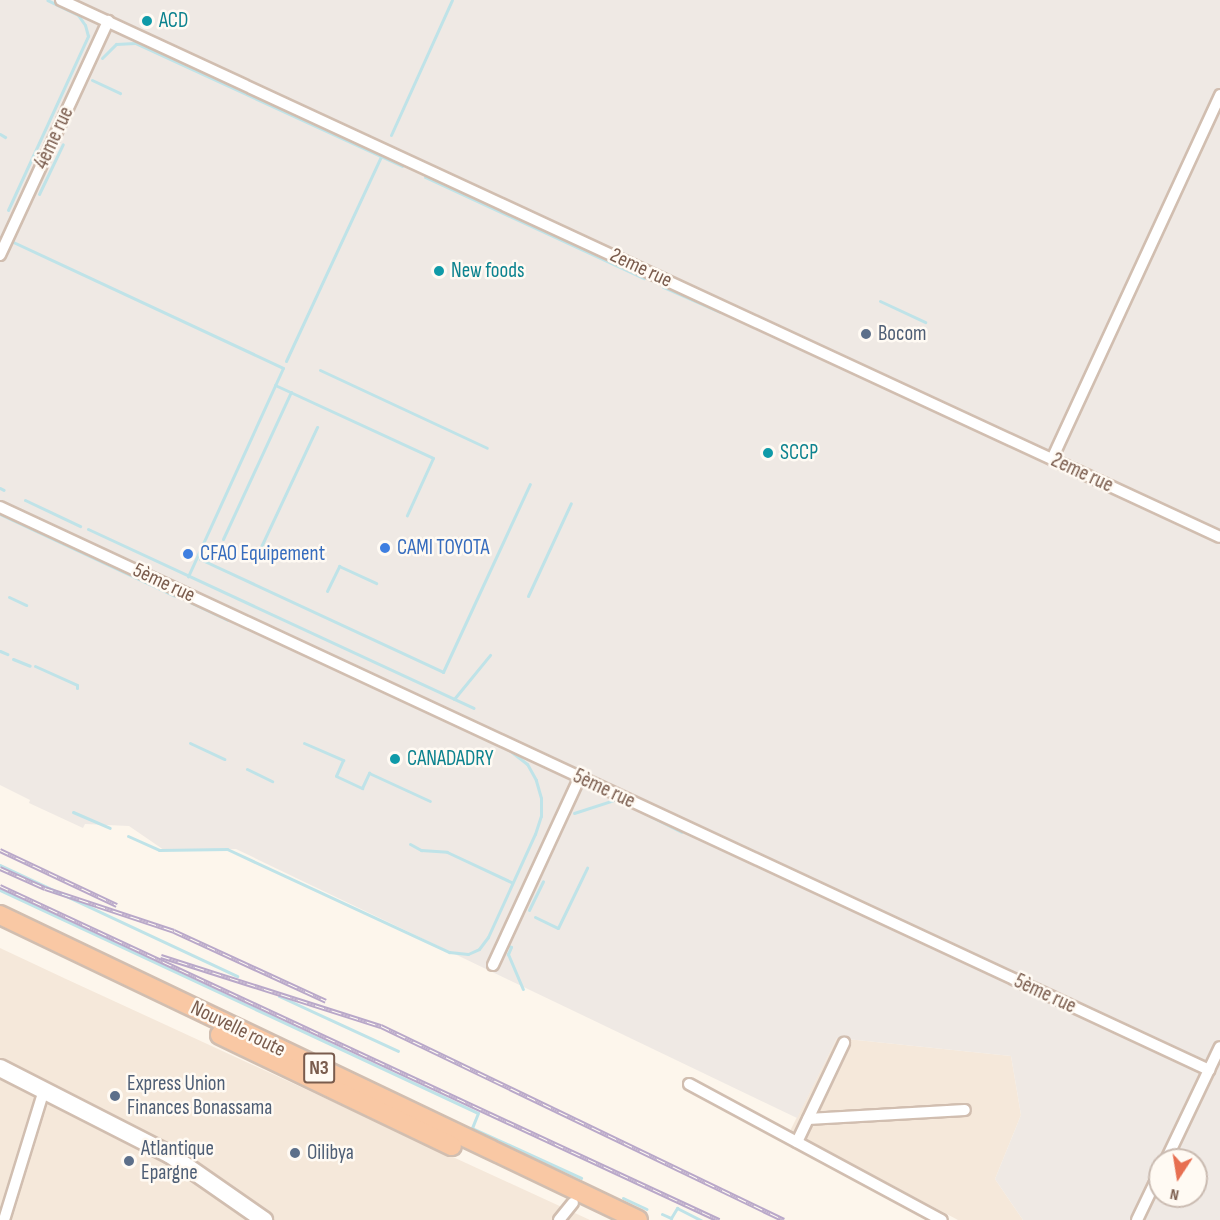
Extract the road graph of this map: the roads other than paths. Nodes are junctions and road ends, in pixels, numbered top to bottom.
1 (62, 0) edge
2 (108, 21) junction
3 (1220, 95) edge
4 (0, 255) edge
5 (1052, 459) junction
6 (0, 507) edge
7 (1220, 537) edge
8 (580, 777) junction
9 (0, 915) edge
10 (0, 928) edge
11 (493, 965) dead end
12 (844, 1043) dead end
13 (1220, 1047) edge
14 (0, 1068) edge
15 (1209, 1070) junction
16 (689, 1084) dead end
17 (44, 1090) junction
18 (965, 1110) dead end
19 (808, 1119) junction
20 (797, 1142) junction
21 (1172, 1148) edge
22 (536, 1179) junction
23 (1148, 1197) edge
24 (573, 1203) junction
25 (4, 1220) edge
26 (264, 1220) edge
27 (558, 1220) edge
28 (610, 1220) edge
29 (638, 1220) edge
30 (942, 1220) edge
31 (1137, 1220) edge

1 - 2 street, 2eme rue
2 - 4 street, 4ème rue
2 - 5 street, 2eme rue
3 - 5 street
5 - 7 street, 2eme rue
6 - 8 street, 5ème rue
8 - 11 street
8 - 15 street, 5ème rue
9 - 22 highway, Nouvelle route / N3
10 - 22 highway, Nouvelle route
12 - 19 street
13 - 15 street
14 - 17 main road
15 - 21 street
16 - 20 street
17 - 25 street
17 - 26 main road
18 - 19 street
19 - 20 street
20 - 30 street
22 - 24 highway, Nouvelle route
22 - 29 highway, Nouvelle route / N3
23 - 31 street
24 - 27 street
24 - 28 highway, Nouvelle route

